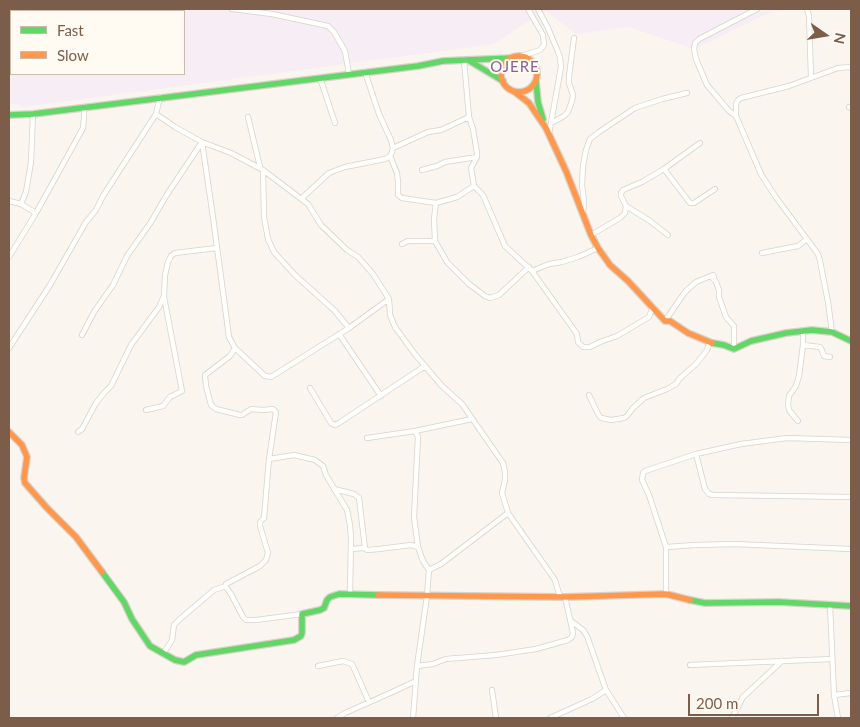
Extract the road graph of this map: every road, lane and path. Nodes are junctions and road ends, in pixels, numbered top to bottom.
1 (232, 9) edge
2 (528, 9) edge
3 (538, 9) edge
4 (757, 9) edge
5 (807, 9) edge
6 (574, 38) dead end
7 (516, 57) junction
8 (466, 60) junction
9 (851, 67) edge
10 (365, 72) junction
11 (349, 74) junction
12 (811, 77) junction
13 (320, 78) junction
14 (537, 79) junction
15 (503, 81) junction
16 (569, 83) junction
17 (558, 88) junction
18 (515, 92) junction
19 (688, 93) dead end
20 (160, 97) junction
21 (84, 107) junction
22 (33, 114) junction
23 (156, 114) junction
24 (9, 115) edge
25 (736, 116) junction
26 (248, 117) dead end
27 (469, 117) junction
28 (551, 123) junction
29 (335, 124) dead end
30 (546, 128) junction
31 (549, 135) junction
32 (202, 142) junction
33 (700, 143) dead end
34 (393, 148) junction
35 (390, 156) junction
36 (477, 157) junction
37 (261, 169) junction
38 (664, 169) junction
39 (422, 170) dead end
40 (474, 186) junction
41 (714, 189) dead end
42 (302, 198) junction
43 (9, 201) edge
44 (436, 202) junction
45 (21, 204) junction
46 (626, 206) junction
47 (36, 213) junction
48 (583, 214) junction
49 (591, 235) junction
50 (668, 235) dead end
51 (807, 239) junction
52 (435, 241) junction
53 (402, 244) dead end
54 (217, 248) junction
55 (598, 248) junction
56 (762, 253) dead end
57 (9, 257) edge
58 (530, 269) junction
59 (164, 296) junction
60 (388, 299) junction
61 (653, 308) junction
62 (665, 321) junction
63 (349, 328) junction
64 (803, 332) junction
65 (832, 332) junction
66 (82, 334) dead end
67 (339, 334) junction
68 (851, 341) edge
69 (710, 342) junction
70 (803, 345) junction
71 (9, 348) edge
72 (234, 348) junction
73 (734, 349) junction
74 (830, 358) dead end
75 (425, 366) junction
76 (310, 388) dead end
77 (589, 395) dead end
78 (381, 396) junction
79 (146, 410) dead end
80 (472, 419) junction
81 (798, 421) dead end
82 (416, 431) junction
83 (9, 432) edge
84 (78, 432) dead end
85 (367, 438) dead end
86 (851, 440) edge
87 (696, 454) junction
88 (268, 459) junction
89 (334, 489) junction
90 (851, 497) edge
91 (508, 513) junction
92 (418, 547) junction
93 (666, 547) junction
94 (365, 548) junction
95 (351, 549) junction
96 (851, 549) edge
97 (429, 570) junction
98 (225, 587) junction
99 (350, 594) junction
100 (666, 594) junction
101 (427, 596) junction
102 (562, 597) junction
103 (830, 605) junction
104 (851, 606) edge
105 (302, 614) junction
106 (571, 622) junction
107 (163, 654) junction
108 (832, 659) junction
109 (782, 660) junction
110 (690, 665) dead end
111 (318, 666) dead end
112 (417, 666) junction
113 (416, 680) junction
114 (492, 690) dead end
115 (606, 690) junction
116 (851, 693) edge
117 (834, 695) junction
118 (369, 702) junction
119 (337, 718) edge
120 (412, 718) edge
121 (496, 718) edge
122 (550, 718) edge
123 (624, 718) edge
124 (732, 718) edge
125 (838, 718) edge

1 - 11 street
2 - 7 street
3 - 17 street
4 - 25 street
5 - 12 street
6 - 16 street
7 - 8 street
7 - 14 street
7 - 15 street
8 - 10 street
8 - 15 street
8 - 27 street
9 - 12 street
10 - 11 street
10 - 34 street
11 - 13 street
12 - 25 street
13 - 20 street
13 - 29 street
14 - 18 street
14 - 30 street
15 - 18 street
16 - 17 street
16 - 28 street
17 - 28 street
18 - 30 street
19 - 48 street
20 - 21 street
20 - 23 street
21 - 22 street
21 - 47 street
22 - 24 street
22 - 45 street
23 - 32 street
23 - 71 street
25 - 51 street
26 - 37 street
27 - 34 street
27 - 36 street
28 - 31 street
30 - 31 street
31 - 48 street
32 - 37 street
32 - 54 street
32 - 66 street
33 - 38 street
34 - 35 street
35 - 42 street
35 - 44 street
36 - 39 street
36 - 40 street
37 - 42 street
37 - 63 street
38 - 41 street
38 - 46 street
40 - 44 street
40 - 58 street
42 - 60 street
43 - 45 street
44 - 52 street
45 - 47 street
46 - 49 street
46 - 50 street
47 - 57 street
48 - 49 street
49 - 55 street
51 - 56 street
51 - 65 street
52 - 53 street
52 - 58 street
54 - 59 street
54 - 72 street
55 - 58 street
55 - 61 street
58 - 61 street
59 - 79 street
59 - 84 street
60 - 63 street
60 - 75 street
61 - 62 street
62 - 69 street
62 - 73 street
63 - 67 street
64 - 65 street
64 - 70 street
64 - 73 street
65 - 68 street
67 - 72 street
67 - 78 street
69 - 73 street
69 - 77 street
70 - 74 street
70 - 81 street
72 - 88 street
75 - 78 street
75 - 80 street
76 - 78 street
80 - 82 street
80 - 91 street
82 - 85 street
82 - 92 street
83 - 107 street
86 - 87 street
87 - 90 street
87 - 93 street
88 - 89 street
88 - 98 street
89 - 94 street
89 - 95 street
91 - 97 street
91 - 102 street
92 - 94 street
92 - 97 street
93 - 96 street
93 - 100 street
94 - 95 street
95 - 99 street
97 - 101 street
98 - 105 street
98 - 107 street
99 - 101 street
99 - 105 street
100 - 102 street
100 - 103 street
101 - 102 street
101 - 112 street
102 - 106 street
103 - 104 street
103 - 108 street
105 - 107 street
106 - 112 street
106 - 115 street
108 - 109 street
108 - 117 street
109 - 110 street
109 - 124 street
111 - 118 street
112 - 113 street
113 - 118 street
113 - 120 street
114 - 121 street
115 - 122 street
115 - 123 street
116 - 117 street
117 - 125 street
118 - 119 street

